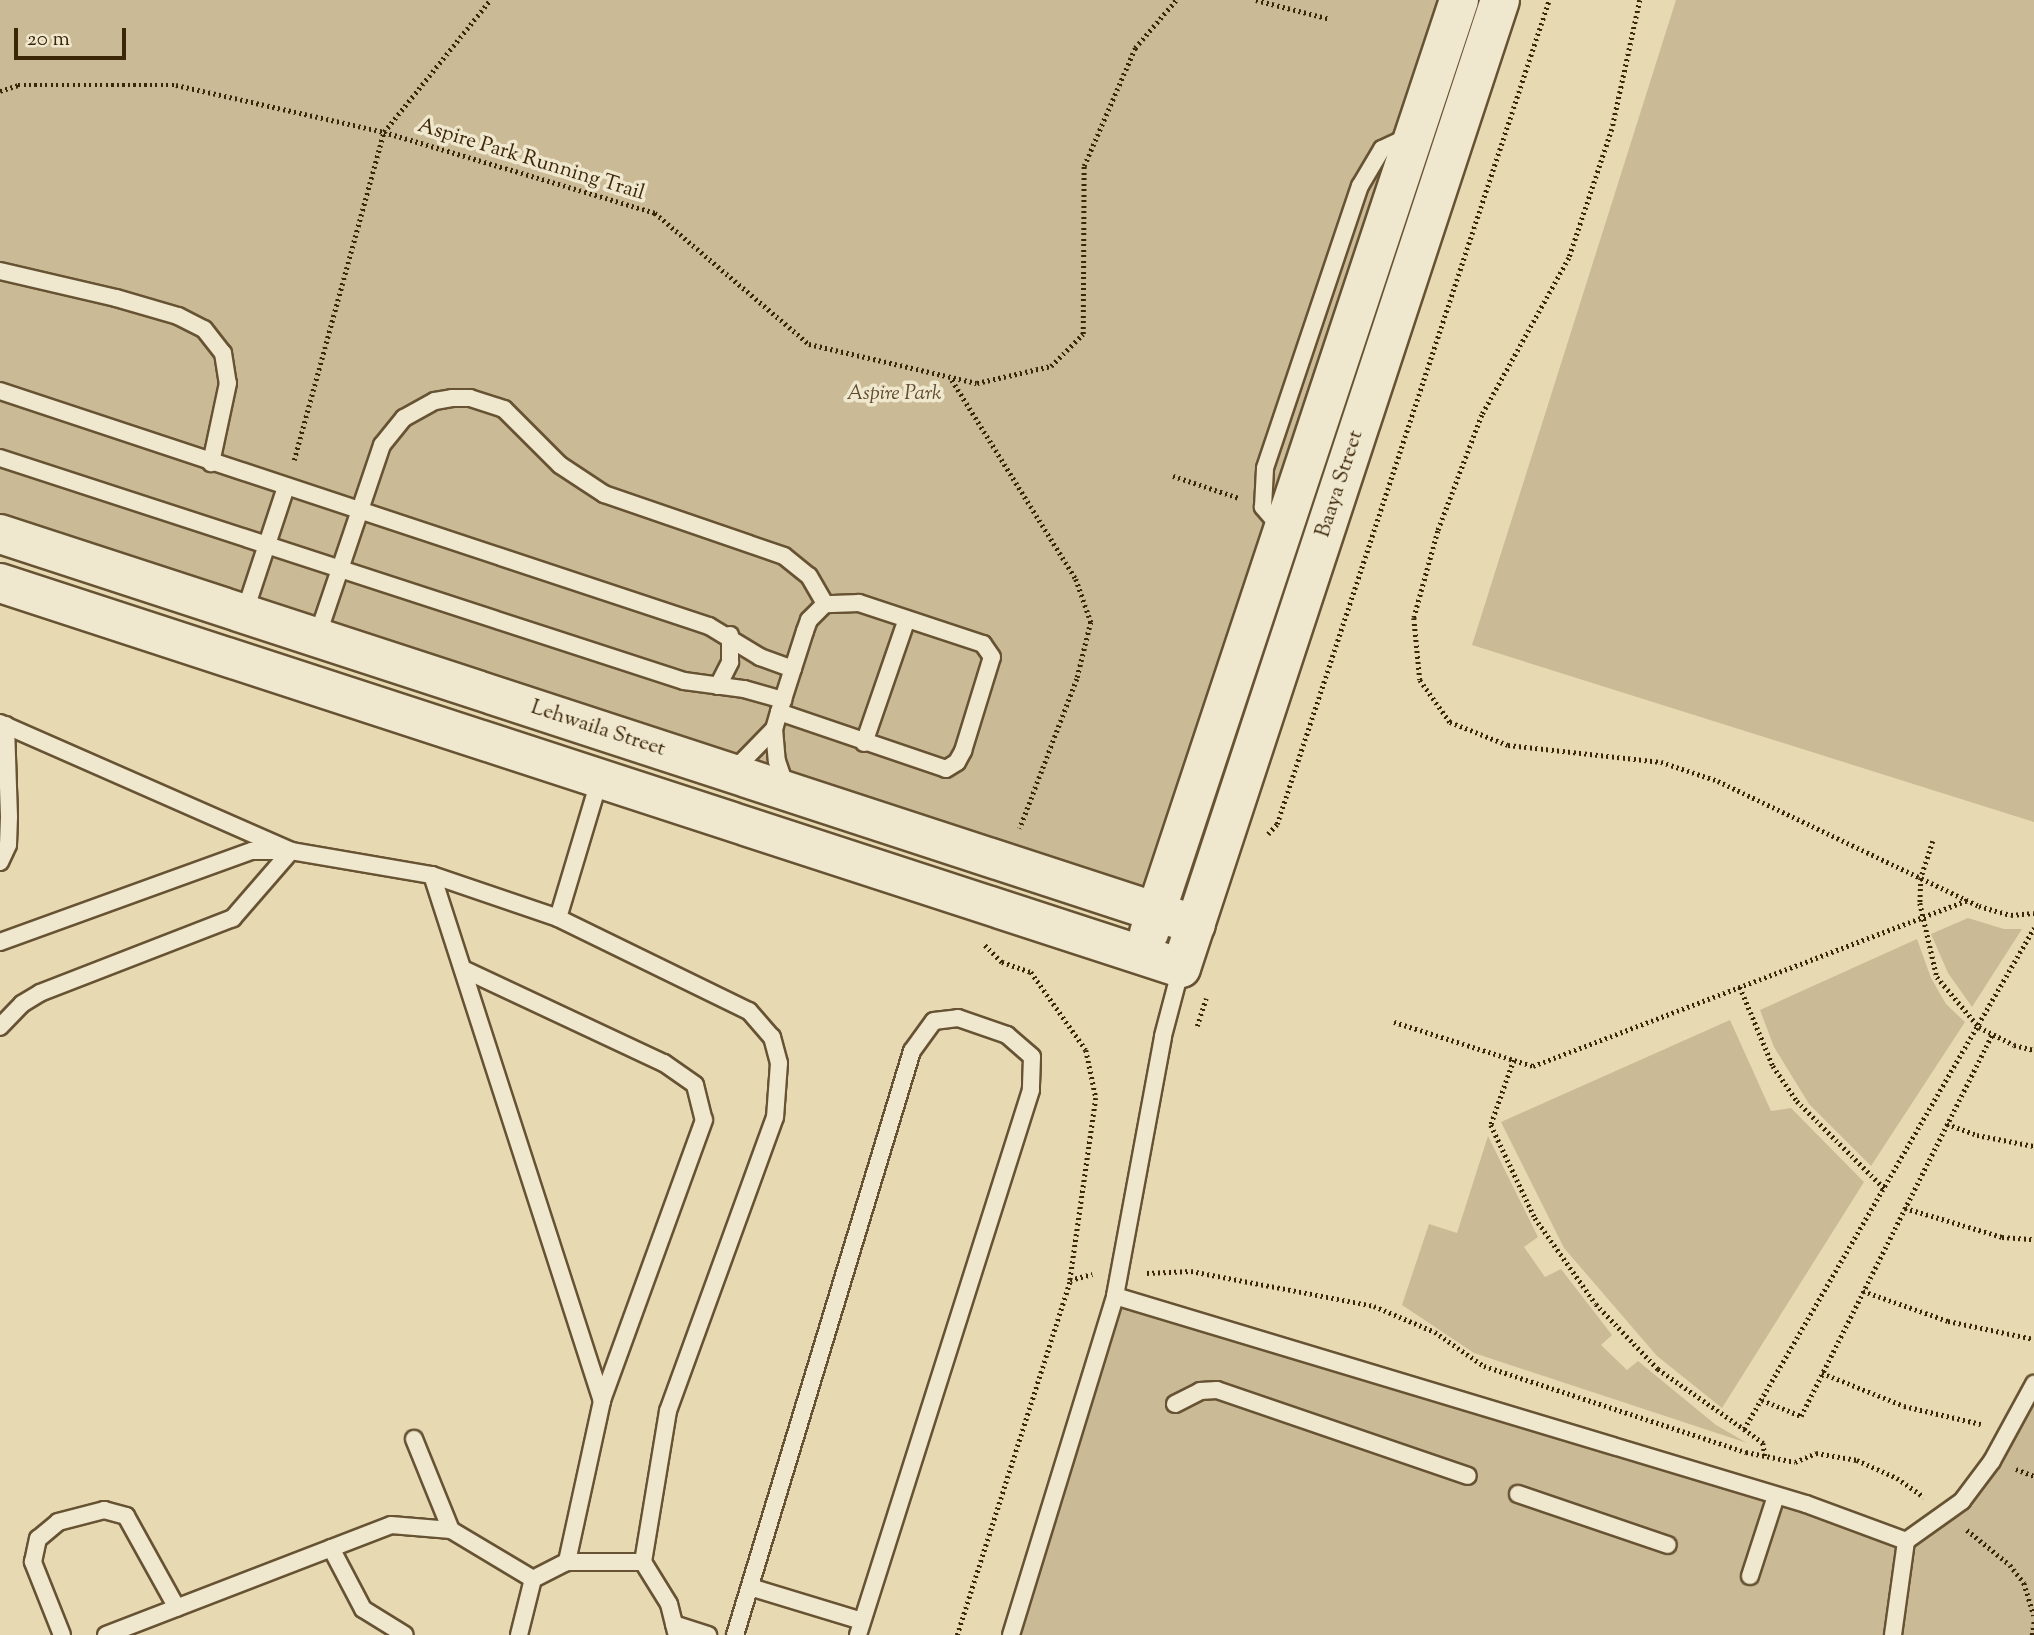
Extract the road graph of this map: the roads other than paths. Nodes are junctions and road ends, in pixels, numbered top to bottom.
1 (1459, 0) edge
2 (1500, 0) edge
3 (0, 271) edge
4 (0, 391) edge
5 (0, 458) edge
6 (211, 463) junction
7 (286, 488) junction
8 (357, 511) junction
9 (0, 534) edge
10 (265, 545) junction
11 (339, 569) junction
12 (0, 583) edge
13 (825, 604) junction
14 (244, 614) junction
15 (907, 619) junction
16 (730, 635) junction
17 (317, 637) junction
18 (230, 657) junction
19 (793, 669) junction
20 (718, 686) junction
21 (781, 706) junction
22 (3, 724) edge
23 (774, 729) junction
24 (614, 734) junction
25 (864, 743) junction
26 (732, 773) junction
27 (600, 778) junction
28 (787, 790) junction
29 (291, 850) junction
30 (0, 862) edge
31 (432, 875) junction
32 (1157, 911) junction
33 (558, 918) junction
34 (1196, 925) junction
35 (0, 942) edge
36 (1142, 955) junction
37 (463, 970) junction
38 (1196, 977) junction
39 (0, 1027) edge
40 (1115, 1296) junction
41 (2034, 1384) edge
42 (602, 1401) junction
43 (1175, 1404) dead end
44 (414, 1439) dead end
45 (1468, 1476) dead end
46 (1518, 1494) dead end
47 (1776, 1496) junction
48 (451, 1530) junction
49 (1906, 1541) junction
50 (1668, 1545) dead end
51 (331, 1548) junction
52 (567, 1562) junction
53 (643, 1562) junction
54 (1750, 1576) dead end
55 (533, 1579) junction
56 (750, 1587) junction
57 (177, 1608) junction
58 (860, 1628) edge
59 (675, 1630) edge
60 (62, 1635) edge
61 (106, 1635) edge
62 (405, 1635) edge
63 (519, 1635) edge
64 (708, 1635) edge
65 (735, 1635) edge
66 (1011, 1635) edge
67 (1892, 1635) edge

1 - 32 street, Baaya Street
2 - 34 street, Baaya Street
3 - 6 lane
4 - 6 lane
5 - 10 lane
6 - 7 lane
7 - 8 lane
7 - 10 lane
8 - 11 lane
8 - 13 lane
8 - 16 lane
9 - 14 street, Lehwaila Street
10 - 11 lane
10 - 14 lane
11 - 17 lane
11 - 20 lane
12 - 18 street
13 - 15 lane
13 - 19 lane
14 - 17 street, Lehwaila Street
14 - 18 street
15 - 25 lane
15 - 25 lane
16 - 19 lane
16 - 20 lane
17 - 24 street, Lehwaila Street
18 - 27 street
19 - 21 lane
20 - 21 lane
21 - 23 lane
21 - 25 lane
22 - 29 lane
22 - 30 lane
23 - 26 lane
23 - 28 lane
24 - 26 street, Lehwaila Street
24 - 27 street
26 - 28 street, Lehwaila Street
27 - 33 lane
27 - 36 street
28 - 32 street, Lehwaila Street
29 - 31 lane
29 - 35 lane
29 - 39 lane
31 - 33 lane
31 - 37 lane
32 - 34 street, Lehwaila Street
32 - 36 street, Baaya Street
33 - 53 lane
34 - 38 street, Baaya Street
36 - 38 street
37 - 42 lane
37 - 42 lane
38 - 40 lane
40 - 47 lane
40 - 66 lane
41 - 49 lane
42 - 52 lane
43 - 45 lane
44 - 48 lane
46 - 50 lane
47 - 49 lane
47 - 54 lane
48 - 51 lane
48 - 55 lane
49 - 67 lane
51 - 57 lane
51 - 62 lane
52 - 53 lane
52 - 55 lane
53 - 59 lane
55 - 63 lane
56 - 58 lane
56 - 58 lane
56 - 65 lane
57 - 60 lane
57 - 61 lane
59 - 64 lane

